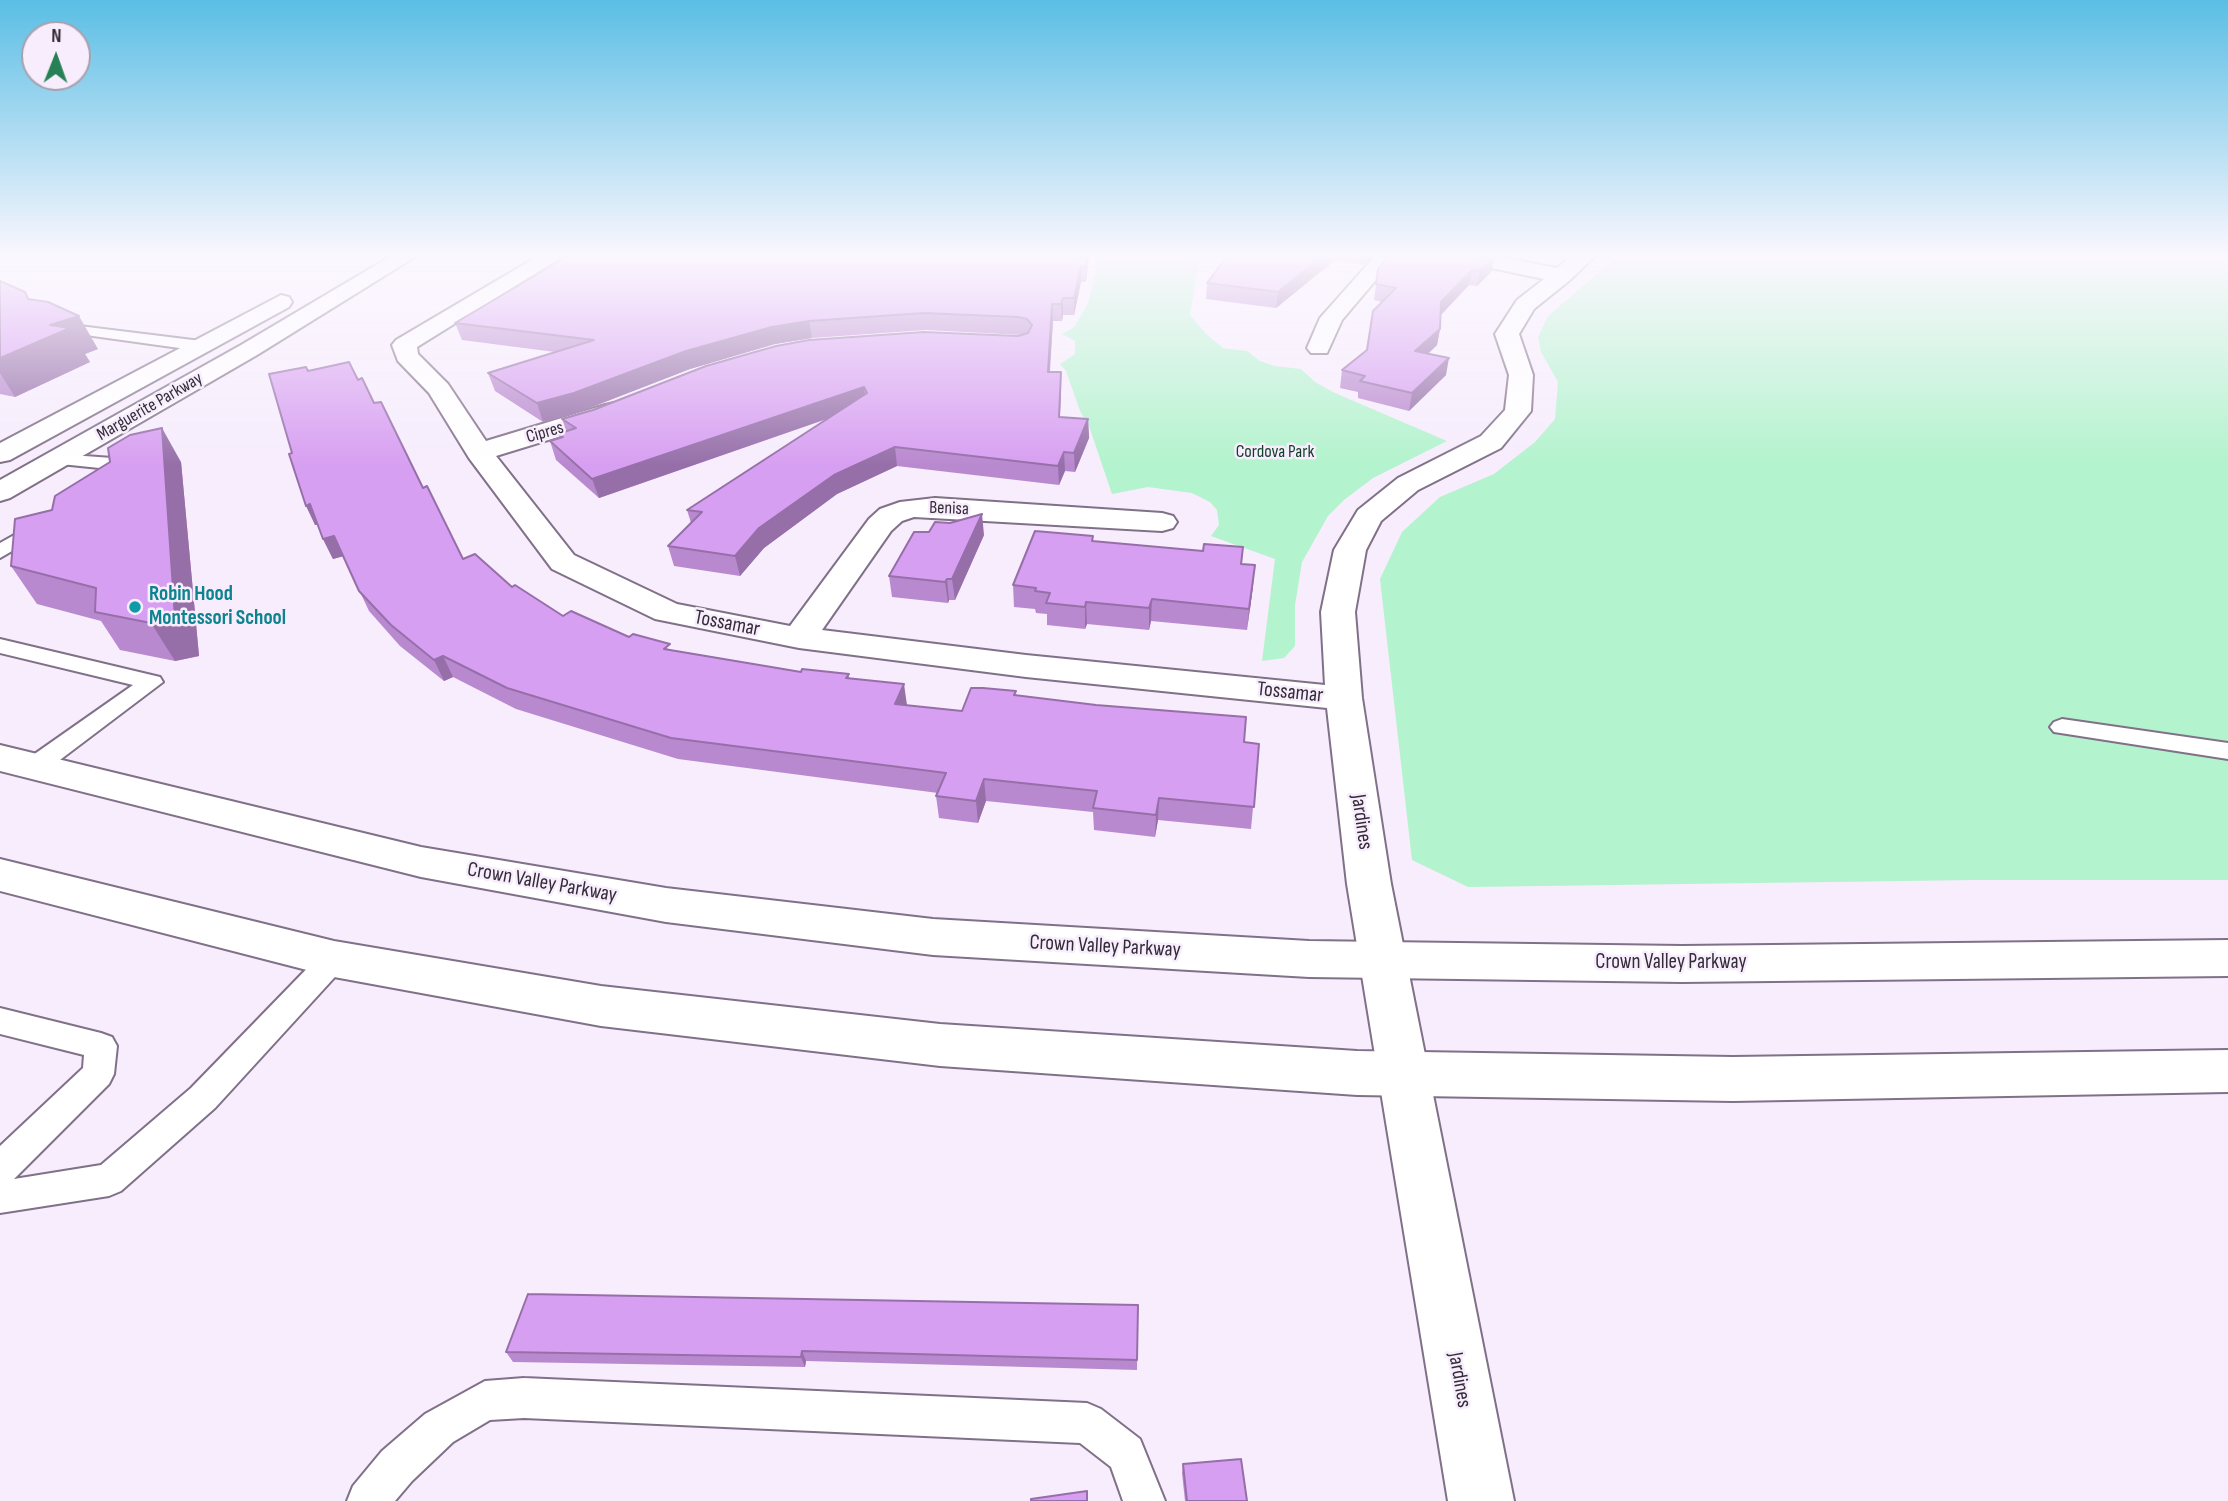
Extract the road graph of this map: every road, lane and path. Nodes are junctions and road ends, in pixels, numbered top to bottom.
1 (239, 325) edge
2 (288, 325) edge
3 (437, 325) edge
4 (1328, 325) edge
5 (1513, 325) edge
6 (53, 327) edge
7 (201, 346) junction
8 (1319, 348) dead end
9 (640, 401) edge
10 (479, 452) junction
11 (0, 454) edge
12 (57, 460) junction
13 (117, 480) edge
14 (0, 492) edge
15 (58, 516) edge
16 (1161, 522) dead end
17 (0, 552) edge
18 (799, 638) junction
19 (0, 646) edge
20 (1344, 698) junction
21 (2062, 727) dead end
22 (2228, 751) edge
23 (18, 762) edge
24 (0, 875) edge
25 (2228, 958) edge
26 (334, 959) junction
27 (1383, 959) junction
28 (0, 1021) edge
29 (2228, 1070) edge
30 (1405, 1074) junction
31 (0, 1169) edge
32 (0, 1197) edge
33 (368, 1501) edge
34 (1144, 1501) edge
35 (1481, 1501) edge

1 - 7 street, Marguerite Parkway
2 - 12 street, Marguerite Parkway
3 - 10 street, Tossamar
4 - 8 street
5 - 20 street, Jardines
6 - 7 lane
7 - 11 street, Marguerite Parkway
9 - 10 street, Cipres
10 - 18 street, Tossamar
12 - 13 lane
12 - 14 street, Marguerite Parkway
15 - 17 lane
16 - 18 street, Benisa
18 - 20 street, Tossamar
19 - 23 lane
20 - 27 street, Jardines
21 - 22 lane
23 - 27 street, Crown Valley Parkway
24 - 26 street
25 - 27 street, Crown Valley Parkway
26 - 30 street
26 - 32 lane
27 - 30 street, Jardines
28 - 31 lane
29 - 30 street
30 - 35 street, Jardines
33 - 34 lane

